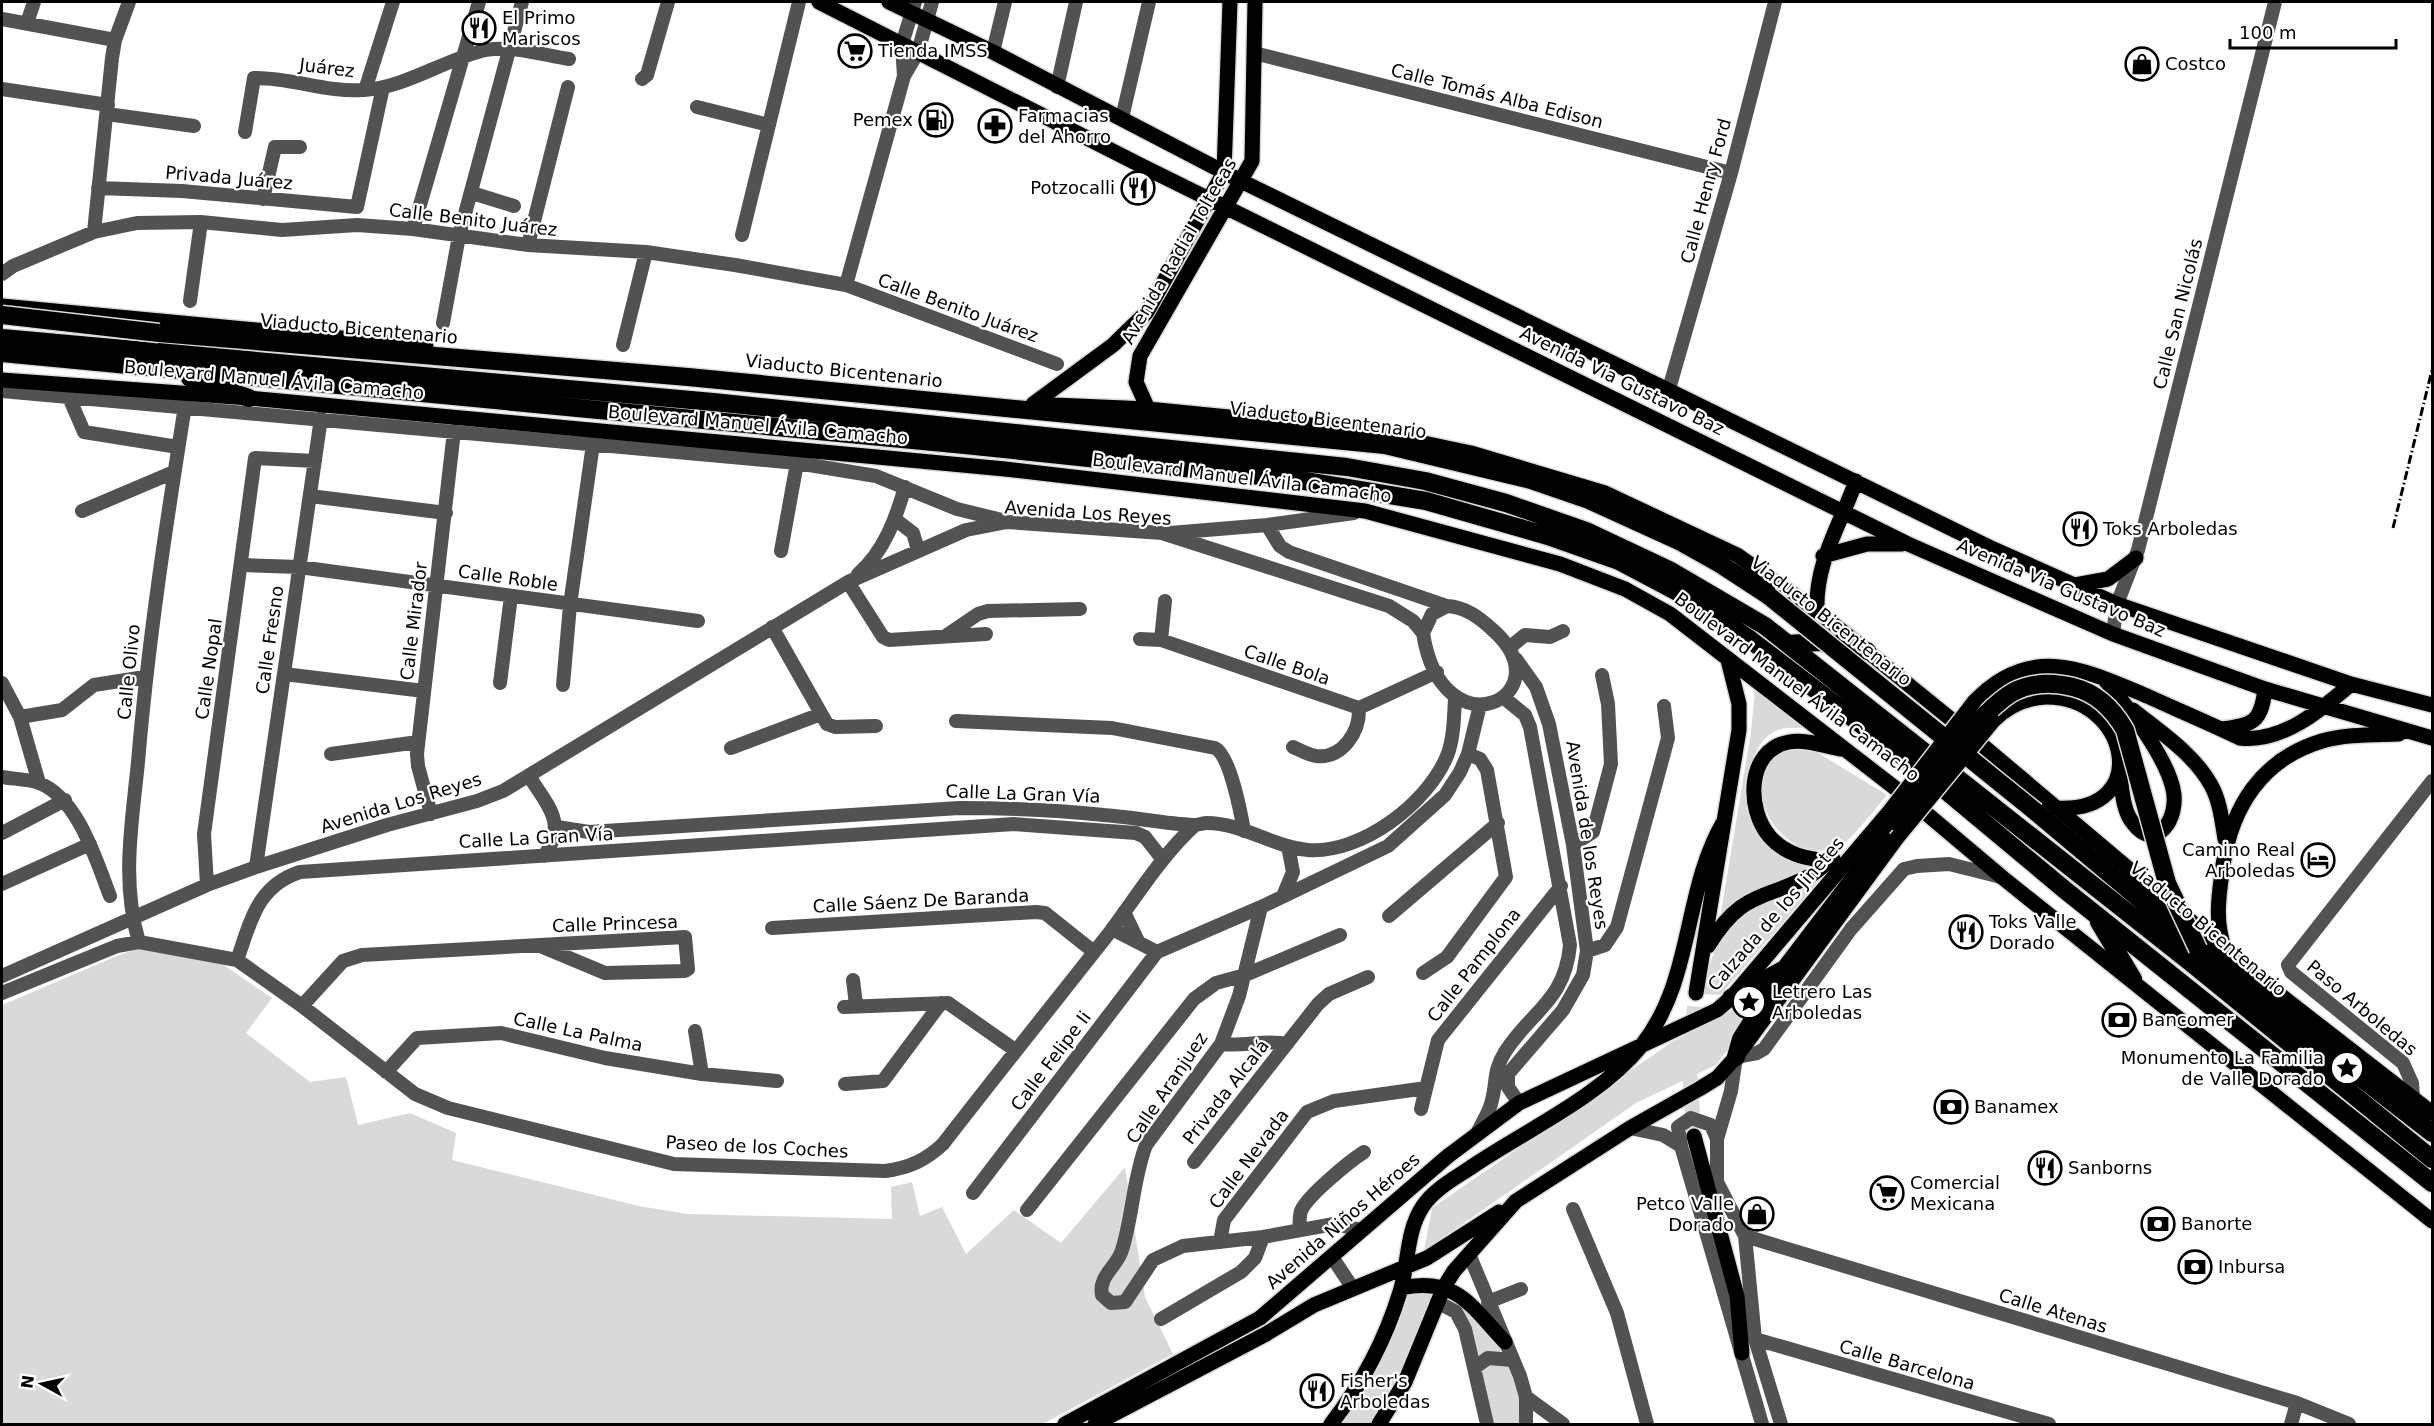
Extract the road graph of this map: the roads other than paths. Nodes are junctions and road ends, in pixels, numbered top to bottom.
1 (34, 2) edge
2 (129, 2) edge
3 (393, 2) edge
4 (479, 2) edge
5 (522, 2) edge
6 (668, 2) edge
7 (799, 2) edge
8 (889, 2) edge
9 (932, 2) edge
10 (1005, 2) edge
11 (1076, 2) edge
12 (1149, 2) edge
13 (1230, 2) edge
14 (1255, 2) edge
15 (1775, 2) edge
16 (2275, 2) edge
17 (825, 5) edge
18 (913, 7) edge
19 (2, 19) edge
20 (928, 21) junction
21 (27, 23) junction
22 (115, 40) junction
23 (902, 44) junction
24 (509, 49) junction
25 (918, 52) junction
26 (993, 52) junction
27 (1254, 53) junction
28 (463, 58) junction
29 (569, 59) dead end
30 (904, 76) junction
31 (642, 79) dead end
32 (383, 87) junction
33 (568, 87) dead end
34 (1058, 87) junction
35 (2, 88) edge
36 (365, 90) junction
37 (697, 107) dead end
38 (107, 110) junction
39 (1122, 118) junction
40 (769, 125) junction
41 (194, 126) dead end
42 (245, 132) dead end
43 (300, 147) dead end
44 (1224, 172) junction
45 (1731, 173) junction
46 (1243, 182) junction
47 (98, 188) junction
48 (472, 193) junction
49 (1211, 198) junction
50 (263, 199) junction
51 (514, 206) dead end
52 (1228, 207) junction
53 (201, 222) junction
54 (413, 229) junction
55 (94, 232) junction
56 (459, 236) junction
57 (742, 236) dead end
58 (528, 245) junction
59 (646, 252) junction
60 (2, 274) edge
61 (846, 285) junction
62 (190, 302) dead end
63 (2, 306) edge
64 (50, 310) junction
65 (2, 315) edge
66 (443, 323) dead end
67 (2, 337) edge
68 (623, 345) dead end
69 (2, 353) edge
70 (1057, 364) dead end
71 (163, 368) junction
72 (2, 380) edge
73 (1669, 389) junction
74 (2, 391) edge
75 (68, 395) junction
76 (249, 398) junction
77 (1033, 404) junction
78 (185, 406) junction
79 (1148, 409) junction
80 (321, 418) junction
81 (454, 431) junction
82 (593, 444) junction
83 (178, 447) junction
84 (315, 461) junction
85 (797, 463) junction
86 (174, 472) junction
87 (1856, 481) junction
88 (905, 487) junction
89 (310, 496) junction
90 (82, 511) dead end
91 (1365, 512) junction
92 (446, 513) junction
93 (1844, 513) junction
94 (896, 520) junction
95 (1007, 522) junction
96 (1267, 525) junction
97 (1162, 533) junction
98 (1908, 544) junction
99 (918, 550) junction
100 (781, 551) dead end
101 (1823, 556) junction
102 (2136, 558) junction
103 (241, 565) junction
104 (299, 567) junction
105 (848, 582) junction
106 (2073, 585) junction
107 (437, 586) junction
108 (511, 596) junction
109 (1165, 601) dead end
110 (2117, 604) junction
111 (570, 605) junction
112 (1446, 606) junction
113 (1080, 609) dead end
114 (1817, 611) junction
115 (698, 621) dead end
116 (772, 627) junction
117 (1563, 631) dead end
118 (1423, 633) junction
119 (986, 634) dead end
120 (2113, 634) junction
121 (947, 635) junction
122 (1140, 639) dead end
123 (1161, 640) junction
124 (1788, 644) junction
125 (1867, 651) junction
126 (1513, 654) junction
127 (1728, 660) junction
128 (1437, 672) junction
129 (284, 674) junction
130 (1602, 675) dead end
131 (145, 677) junction
132 (2103, 677) junction
133 (2, 683) edge
134 (500, 683) dead end
135 (2351, 684) junction
136 (563, 685) dead end
137 (2265, 689) junction
138 (424, 691) junction
139 (1503, 697) junction
140 (1455, 698) junction
141 (2122, 700) junction
142 (1480, 705) junction
143 (2433, 705) edge
144 (1664, 706) dead end
145 (1359, 708) junction
146 (2323, 708) junction
147 (821, 714) junction
148 (20, 717) junction
149 (956, 721) dead end
150 (876, 726) dead end
151 (2221, 729) junction
152 (2411, 733) junction
153 (2433, 738) edge
154 (418, 742) junction
155 (1293, 747) dead end
156 (731, 748) dead end
157 (1844, 750) junction
158 (332, 754) dead end
159 (1468, 754) junction
160 (2120, 770) junction
161 (530, 776) junction
162 (2, 777) edge
163 (2433, 781) edge
164 (39, 783) junction
165 (65, 800) junction
166 (2056, 808) junction
167 (431, 814) junction
168 (1724, 821) junction
169 (1498, 823) junction
170 (1894, 824) junction
171 (1195, 825) junction
172 (557, 827) junction
173 (1244, 831) junction
174 (2, 833) edge
175 (1873, 833) junction
176 (90, 844) junction
177 (2226, 844) junction
178 (1288, 846) junction
179 (1573, 846) junction
180 (544, 856) junction
181 (1163, 860) junction
182 (1829, 861) junction
183 (256, 867) junction
184 (2002, 878) junction
185 (2, 884) edge
186 (207, 885) junction
187 (1561, 886) junction
188 (110, 896) dead end
189 (1284, 896) junction
190 (1261, 907) junction
191 (1124, 912) junction
192 (2094, 913) junction
193 (1389, 916) dead end
194 (132, 920) junction
195 (772, 928) dead end
196 (1112, 929) junction
197 (1340, 935) dead end
198 (139, 942) junction
199 (1139, 943) junction
200 (538, 945) junction
201 (2198, 949) junction
202 (1587, 951) junction
203 (1705, 951) junction
204 (2225, 951) junction
205 (1094, 952) junction
206 (1157, 952) junction
207 (237, 960) junction
208 (1785, 969) junction
209 (1423, 973) dead end
210 (1245, 975) junction
211 (2, 976) edge
212 (1368, 977) dead end
213 (2133, 979) junction
214 (853, 980) dead end
215 (2, 993) edge
216 (1696, 993) tunnel mouth
217 (1731, 998) junction
218 (941, 1003) junction
219 (302, 1006) junction
220 (695, 1031) dead end
221 (1221, 1044) junction
222 (1287, 1044) junction
223 (1643, 1044) junction
224 (1016, 1050) junction
225 (1736, 1057) junction
226 (386, 1072) junction
227 (702, 1074) junction
228 (777, 1082) dead end
229 (845, 1084) dead end
230 (1426, 1088) junction
231 (1501, 1089) junction
232 (2415, 1100) junction
233 (2433, 1101) edge
234 (1520, 1103) junction
235 (1421, 1109) dead end
236 (2433, 1113) edge
237 (1630, 1128) junction
238 (2433, 1133) edge
239 (1477, 1134) junction
240 (1694, 1136) tunnel mouth
241 (1717, 1139) junction
242 (1681, 1146) junction
243 (1364, 1152) dead end
244 (2433, 1159) edge
245 (1194, 1162) dead end
246 (2433, 1183) edge
247 (974, 1193) dead end
248 (1516, 1201) junction
249 (1573, 1209) dead end
250 (1027, 1210) dead end
251 (2433, 1221) edge
252 (1299, 1230) junction
253 (1357, 1235) junction
254 (1745, 1236) junction
255 (1263, 1237) junction
256 (1220, 1242) junction
257 (1469, 1254) junction
258 (1332, 1257) junction
259 (1406, 1268) junction
260 (1352, 1287) junction
261 (1444, 1287) junction
262 (1401, 1288) junction
263 (1521, 1289) dead end
264 (1437, 1302) junction
265 (1488, 1302) junction
266 (1161, 1319) dead end
267 (1755, 1340) junction
268 (1505, 1342) junction
269 (1742, 1353) junction
270 (1513, 1360) junction
271 (1474, 1368) junction
272 (1526, 1397) junction
273 (2297, 1403) junction
274 (1065, 1425) edge
275 (1095, 1425) edge
276 (1331, 1425) edge
277 (1379, 1425) edge
278 (1488, 1425) edge
279 (1526, 1425) edge
280 (1563, 1425) edge
281 (1647, 1425) edge
282 (1762, 1425) edge
283 (1781, 1425) edge
284 (2049, 1425) edge
285 (2291, 1425) edge
286 (2349, 1425) edge

1 - 21 street
2 - 22 street
3 - 36 street
4 - 28 street
5 - 24 street
6 - 31 street
7 - 40 street
8 - 18 main road, Avenida Via Gustavo Baz
9 - 20 street
10 - 26 street
11 - 34 street
12 - 39 street
13 - 44 main road, Avenida Radial Toltecas
14 - 27 main road, Avenida Radial Toltecas
15 - 45 street, Calle Henry Ford
16 - 102 street, Calle San Nicolás
17 - 23 main road, Avenida Via Gustavo Baz
18 - 20 main road, Avenida Via Gustavo Baz
18 - 23 street
19 - 21 street
20 - 25 street
20 - 26 main road, Avenida Via Gustavo Baz
21 - 22 street
22 - 38 street
23 - 25 main road, Avenida Via Gustavo Baz
23 - 30 street
24 - 28 street, Juárez
24 - 29 street, Juárez
24 - 48 street
25 - 30 street
25 - 49 main road, Avenida Via Gustavo Baz
26 - 34 main road, Avenida Via Gustavo Baz
27 - 45 street, Calle Tomás Alba Edison
27 - 46 main road, Avenida Radial Toltecas
28 - 32 street, Juárez
28 - 54 street
30 - 61 street
32 - 36 street, Juárez
32 - 50 street, Privada Juárez
33 - 58 street
34 - 39 main road, Avenida Via Gustavo Baz
35 - 38 street
36 - 42 street, Juárez
37 - 40 street
38 - 41 street
38 - 47 street
39 - 44 main road, Avenida Via Gustavo Baz
40 - 57 street
43 - 50 street
44 - 46 main road, Avenida Via Gustavo Baz
44 - 49 main road, Avenida Radial Toltecas
45 - 73 street, Calle Henry Ford
46 - 52 main road, Avenida Radial Toltecas
46 - 73 main road, Avenida Via Gustavo Baz
47 - 50 street, Privada Juárez
47 - 55 street
48 - 51 street
48 - 56 street
49 - 52 main road, Avenida Via Gustavo Baz
49 - 77 main road, Avenida Radial Toltecas
52 - 79 main road, Avenida Radial Toltecas
52 - 93 main road, Avenida Via Gustavo Baz
53 - 54 street, Calle Benito Juárez
53 - 55 street, Calle Benito Juárez
53 - 62 street
54 - 56 street, Calle Benito Juárez
55 - 60 street, Calle Benito Juárez
56 - 58 street, Calle Benito Juárez
56 - 66 street
58 - 59 street, Calle Benito Juárez
59 - 61 street, Calle Benito Juárez
59 - 68 street
61 - 70 street, Calle Benito Juárez
63 - 64 main road
64 - 67 highway
64 - 77 main road
65 - 201 highway, Viaducto Bicentenario, bridge
67 - 124 highway, Boulevard Manuel Ávila Camacho
69 - 71 highway, Boulevard Manuel Ávila Camacho
71 - 76 highway
71 - 192 highway, Boulevard Manuel Ávila Camacho
72 - 76 main road, Boulevard Manuel Ávila Camacho
73 - 87 main road, Avenida Via Gustavo Baz
74 - 75 street, Boulevard Manuel Ávila Camacho
75 - 78 street, Boulevard Manuel Ávila Camacho
75 - 83 street
76 - 91 main road, Boulevard Manuel Ávila Camacho
77 - 79 main road
78 - 80 street, Boulevard Manuel Ávila Camacho
78 - 83 street, Calle Olivo
79 - 114 main road
80 - 81 street, Boulevard Manuel Ávila Camacho
80 - 84 street, Calle Fresno
81 - 82 street, Boulevard Manuel Ávila Camacho
81 - 92 street, Calle Mirador
82 - 85 street, Boulevard Manuel Ávila Camacho
82 - 111 street
83 - 86 street, Calle Olivo
84 - 89 street, Calle Fresno
84 - 103 street, Calle Nopal
85 - 88 street, Boulevard Manuel Ávila Camacho
85 - 100 street
86 - 90 street
86 - 131 street, Calle Olivo
87 - 93 main road
87 - 106 main road, Avenida Via Gustavo Baz
88 - 94 street, Avenida Los Reyes
88 - 95 street, Boulevard Manuel Ávila Camacho
89 - 92 street
89 - 104 street, Calle Fresno
91 - 96 street
91 - 127 main road, Boulevard Manuel Ávila Camacho
92 - 107 street, Calle Mirador
93 - 98 main road, Avenida Via Gustavo Baz
93 - 101 main road
94 - 99 street
94 - 105 street, Avenida Los Reyes
95 - 97 street, Avenida Los Reyes
95 - 99 street, Avenida Los Reyes
96 - 97 street
96 - 112 street
97 - 118 street, Avenida Los Reyes
98 - 101 main road
98 - 120 main road, Avenida Via Gustavo Baz
99 - 105 street, Avenida Los Reyes
101 - 114 main road
102 - 106 main road
102 - 110 street, Calle San Nicolás
103 - 104 street, Calle Roble
103 - 186 street, Calle Nopal
104 - 107 street, Calle Roble
104 - 129 street, Calle Fresno
105 - 116 street, Avenida Los Reyes
105 - 121 street
106 - 110 main road, Avenida Via Gustavo Baz
107 - 108 street, Calle Roble
107 - 138 street, Calle Mirador
108 - 111 street, Calle Roble
108 - 134 street
109 - 123 street
110 - 120 street, Calle San Nicolás
110 - 135 main road, Avenida Via Gustavo Baz
111 - 115 street, Calle Roble
111 - 136 street
112 - 118 street
112 - 126 street
113 - 121 street
114 - 125 main road
116 - 147 street
116 - 161 street, Avenida Los Reyes
117 - 126 street
118 - 128 street
119 - 121 street
120 - 137 main road, Avenida Via Gustavo Baz
122 - 123 street, Calle Bola
123 - 145 street, Calle Bola
124 - 125 highway
124 - 244 highway, Boulevard Manuel Ávila Camacho
125 - 166 main road
126 - 139 street
126 - 179 street, Avenida de los Reyes
127 - 157 main road, Boulevard Manuel Ávila Camacho
127 - 168 main road
128 - 140 street
128 - 145 street
129 - 138 street
129 - 183 street, Calle Fresno
130 - 179 street
131 - 148 street
131 - 194 street, Calle Olivo
132 - 141 main road
132 - 151 main road, Calzada de los Jinetes
132 - 170 main road, Calzada de los Jinetes, bridge
133 - 148 street
135 - 143 main road, Avenida Via Gustavo Baz
135 - 146 main road, Calzada de los Jinetes
137 - 146 main road, Avenida Via Gustavo Baz
137 - 151 main road
138 - 154 street, Calle Mirador
139 - 142 street
139 - 187 street, Avenida de los Reyes
140 - 142 street
140 - 178 street, Calle La Gran Vía
141 - 160 main road, Calzada de los Jinetes
141 - 177 main road
142 - 159 street
144 - 202 street
145 - 155 street
146 - 151 main road, Calzada de los Jinetes
146 - 152 main road, Avenida Via Gustavo Baz
147 - 150 street
147 - 156 street
148 - 164 street
149 - 173 street
152 - 153 main road, Avenida Via Gustavo Baz
152 - 177 main road
154 - 158 street
154 - 167 street, Calle Mirador
157 - 182 main road
157 - 184 main road, Boulevard Manuel Ávila Camacho
159 - 169 street
159 - 189 street
160 - 166 main road
160 - 170 main road, Calzada de los Jinetes, bridge
161 - 167 street, Avenida Los Reyes
161 - 172 street, Calle La Gran Vía
162 - 164 street
163 - 232 street, Paso Arboledas
164 - 165 street
165 - 174 street
165 - 176 street
166 - 204 main road
167 - 183 street, Avenida Los Reyes
168 - 203 main road
168 - 223 main road
169 - 193 street
169 - 209 street
170 - 175 main road, Calzada de los Jinetes
170 - 201 highway, bridge
170 - 208 highway
170 - 225 main road, Calzada de los Jinetes
171 - 172 street, Calle La Gran Vía
171 - 173 street, Calle La Gran Vía
171 - 181 street, Paseo de los Coches
172 - 180 street
173 - 178 street, Calle La Gran Vía
175 - 182 main road
175 - 217 main road, Calzada de los Jinetes
176 - 185 street
176 - 188 street
177 - 204 main road
178 - 189 street
179 - 202 street, Avenida de los Reyes
180 - 181 street, Calle La Gran Vía
180 - 207 street, Calle La Gran Vía
181 - 191 street, Paseo de los Coches
182 - 203 main road
183 - 186 street, Avenida Los Reyes
184 - 213 main road, Boulevard Manuel Ávila Camacho
184 - 225 street
186 - 194 street, Avenida Los Reyes
187 - 230 street, Calle Pamplona
187 - 231 street, Avenida de los Reyes
189 - 190 street
190 - 206 street
190 - 210 street, Calle Aranjuez
191 - 196 street, Paseo de los Coches
191 - 199 street
192 - 213 highway
192 - 246 highway, Boulevard Manuel Ávila Camacho
194 - 198 street, Calle Olivo
194 - 211 street, Avenida Los Reyes
195 - 205 street, Calle Sáenz De Baranda
196 - 199 street
196 - 205 street, Paseo de los Coches
197 - 210 street
198 - 207 street, Paseo de los Coches
198 - 215 street
199 - 206 street
200 - 200 street, Calle Princesa
200 - 219 street, Calle Princesa
201 - 238 highway, Viaducto Bicentenario
202 - 231 street, Avenida de los Reyes
203 - 216 main road
204 - 232 main road
205 - 224 street, Paseo de los Coches
206 - 247 street, Calle Felipe Ii
207 - 219 street, Paseo de los Coches
208 - 217 highway
208 - 225 highway
210 - 221 street, Calle Aranjuez
210 - 250 street
212 - 222 street, Privada Alcalá
213 - 251 main road, Boulevard Manuel Ávila Camacho
214 - 218 street
217 - 223 main road, Calzada de los Jinetes
218 - 224 street
218 - 229 street
219 - 226 street, Paseo de los Coches
220 - 227 street
221 - 222 street, Privada Alcalá
221 - 256 street, Calle Aranjuez
222 - 245 street, Privada Alcalá
223 - 234 main road, Avenida Niños Héroes
223 - 259 main road, Calzada de los Jinetes
224 - 226 street, Paseo de los Coches
225 - 237 main road, Calzada de los Jinetes
225 - 241 street
226 - 227 street, Calle La Palma
227 - 228 street, Calle La Palma
230 - 235 street, Calle Pamplona
230 - 256 street, Calle Nevada
231 - 234 street
231 - 239 street, Avenida de los Reyes
232 - 233 street
232 - 236 main road
234 - 239 main road, Avenida Niños Héroes
237 - 242 street
237 - 248 main road, Calzada de los Jinetes
239 - 253 main road, Avenida Niños Héroes
240 - 269 main road
241 - 242 street
241 - 254 street
242 - 269 street
243 - 252 street
248 - 257 main road, Calzada de los Jinetes
248 - 259 main road
249 - 281 street
252 - 253 street, Calle Aranjuez
252 - 255 street, Calle Aranjuez
253 - 258 main road, Avenida Niños Héroes
254 - 267 street
254 - 273 street, Calle Atenas
255 - 256 street, Calle Aranjuez
255 - 266 street
257 - 261 main road, Calzada de los Jinetes
257 - 265 street
258 - 260 street
258 - 274 main road, Avenida Niños Héroes
259 - 260 main road
259 - 262 main road, Calzada de los Jinetes
260 - 275 main road
261 - 262 main road
261 - 264 main road, Calzada de los Jinetes
261 - 268 main road
262 - 276 main road, Calzada de los Jinetes
263 - 265 street
264 - 271 street
264 - 277 main road, Calzada de los Jinetes
265 - 268 street
267 - 283 street
267 - 284 street, Calle Barcelona
268 - 270 street
269 - 282 street
270 - 271 street
270 - 272 street
271 - 278 street
272 - 279 street
272 - 280 street
273 - 285 street
273 - 286 street, Calle Atenas

